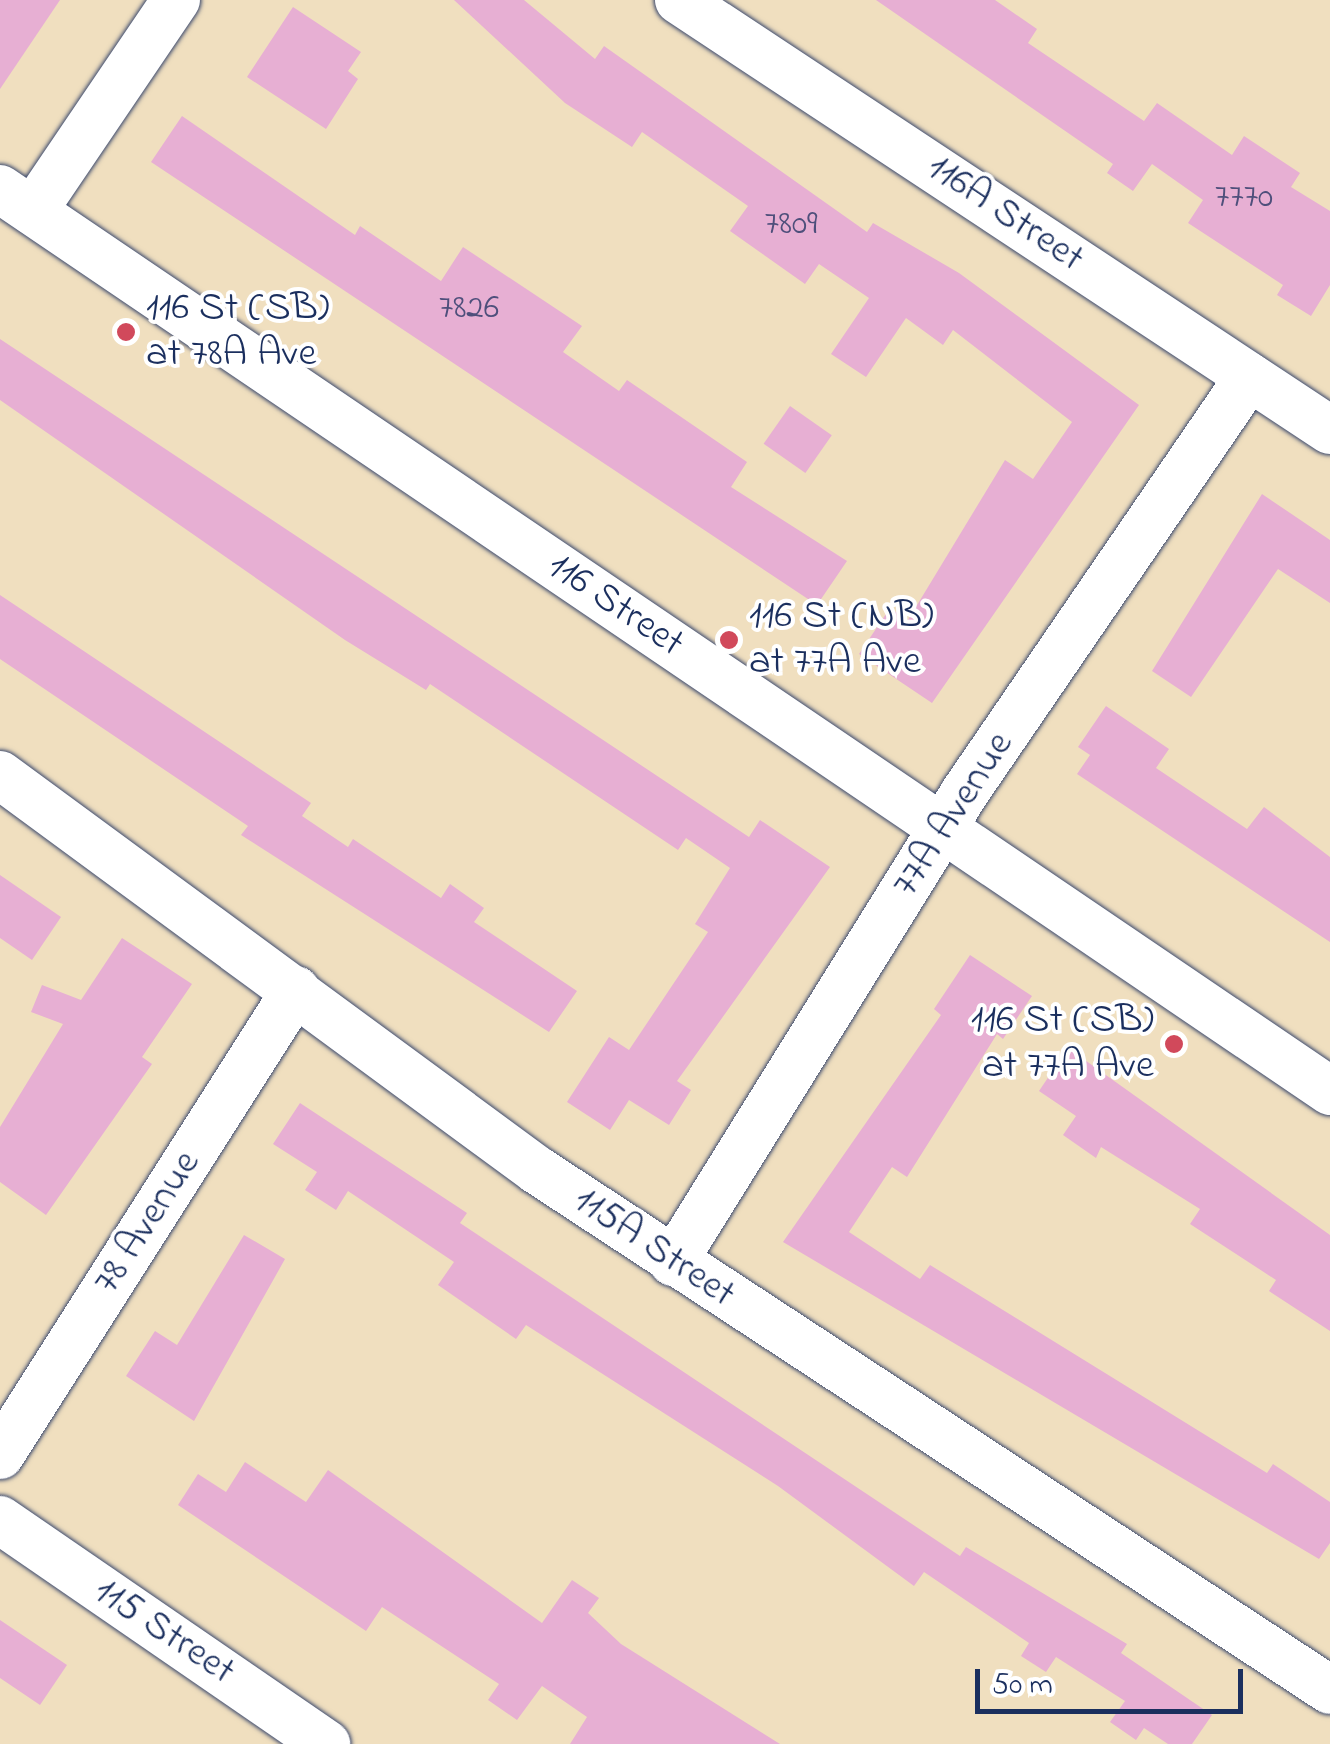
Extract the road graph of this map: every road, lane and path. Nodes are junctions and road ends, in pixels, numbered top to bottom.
1 (176, 0) edge
2 (679, 0) edge
3 (16, 200) edge
4 (1249, 377) junction
5 (1330, 430) edge
6 (0, 775) edge
7 (943, 829) junction
8 (296, 990) junction
9 (1330, 1090) edge
10 (672, 1262) junction
11 (0, 1455) edge
12 (0, 1520) edge
13 (1330, 1690) edge
14 (326, 1744) edge

1 - 3 street
2 - 4 street, 116A Street
3 - 7 street, 116 Street
4 - 5 street, 116A Street
4 - 7 street, 77A Avenue
6 - 8 street, 115A Street
7 - 9 street, 116 Street
7 - 10 street, 77A Avenue
8 - 10 street, 115A Street
8 - 11 street, 78 Avenue
10 - 13 street, 115A Street
12 - 14 street, 115 Street

